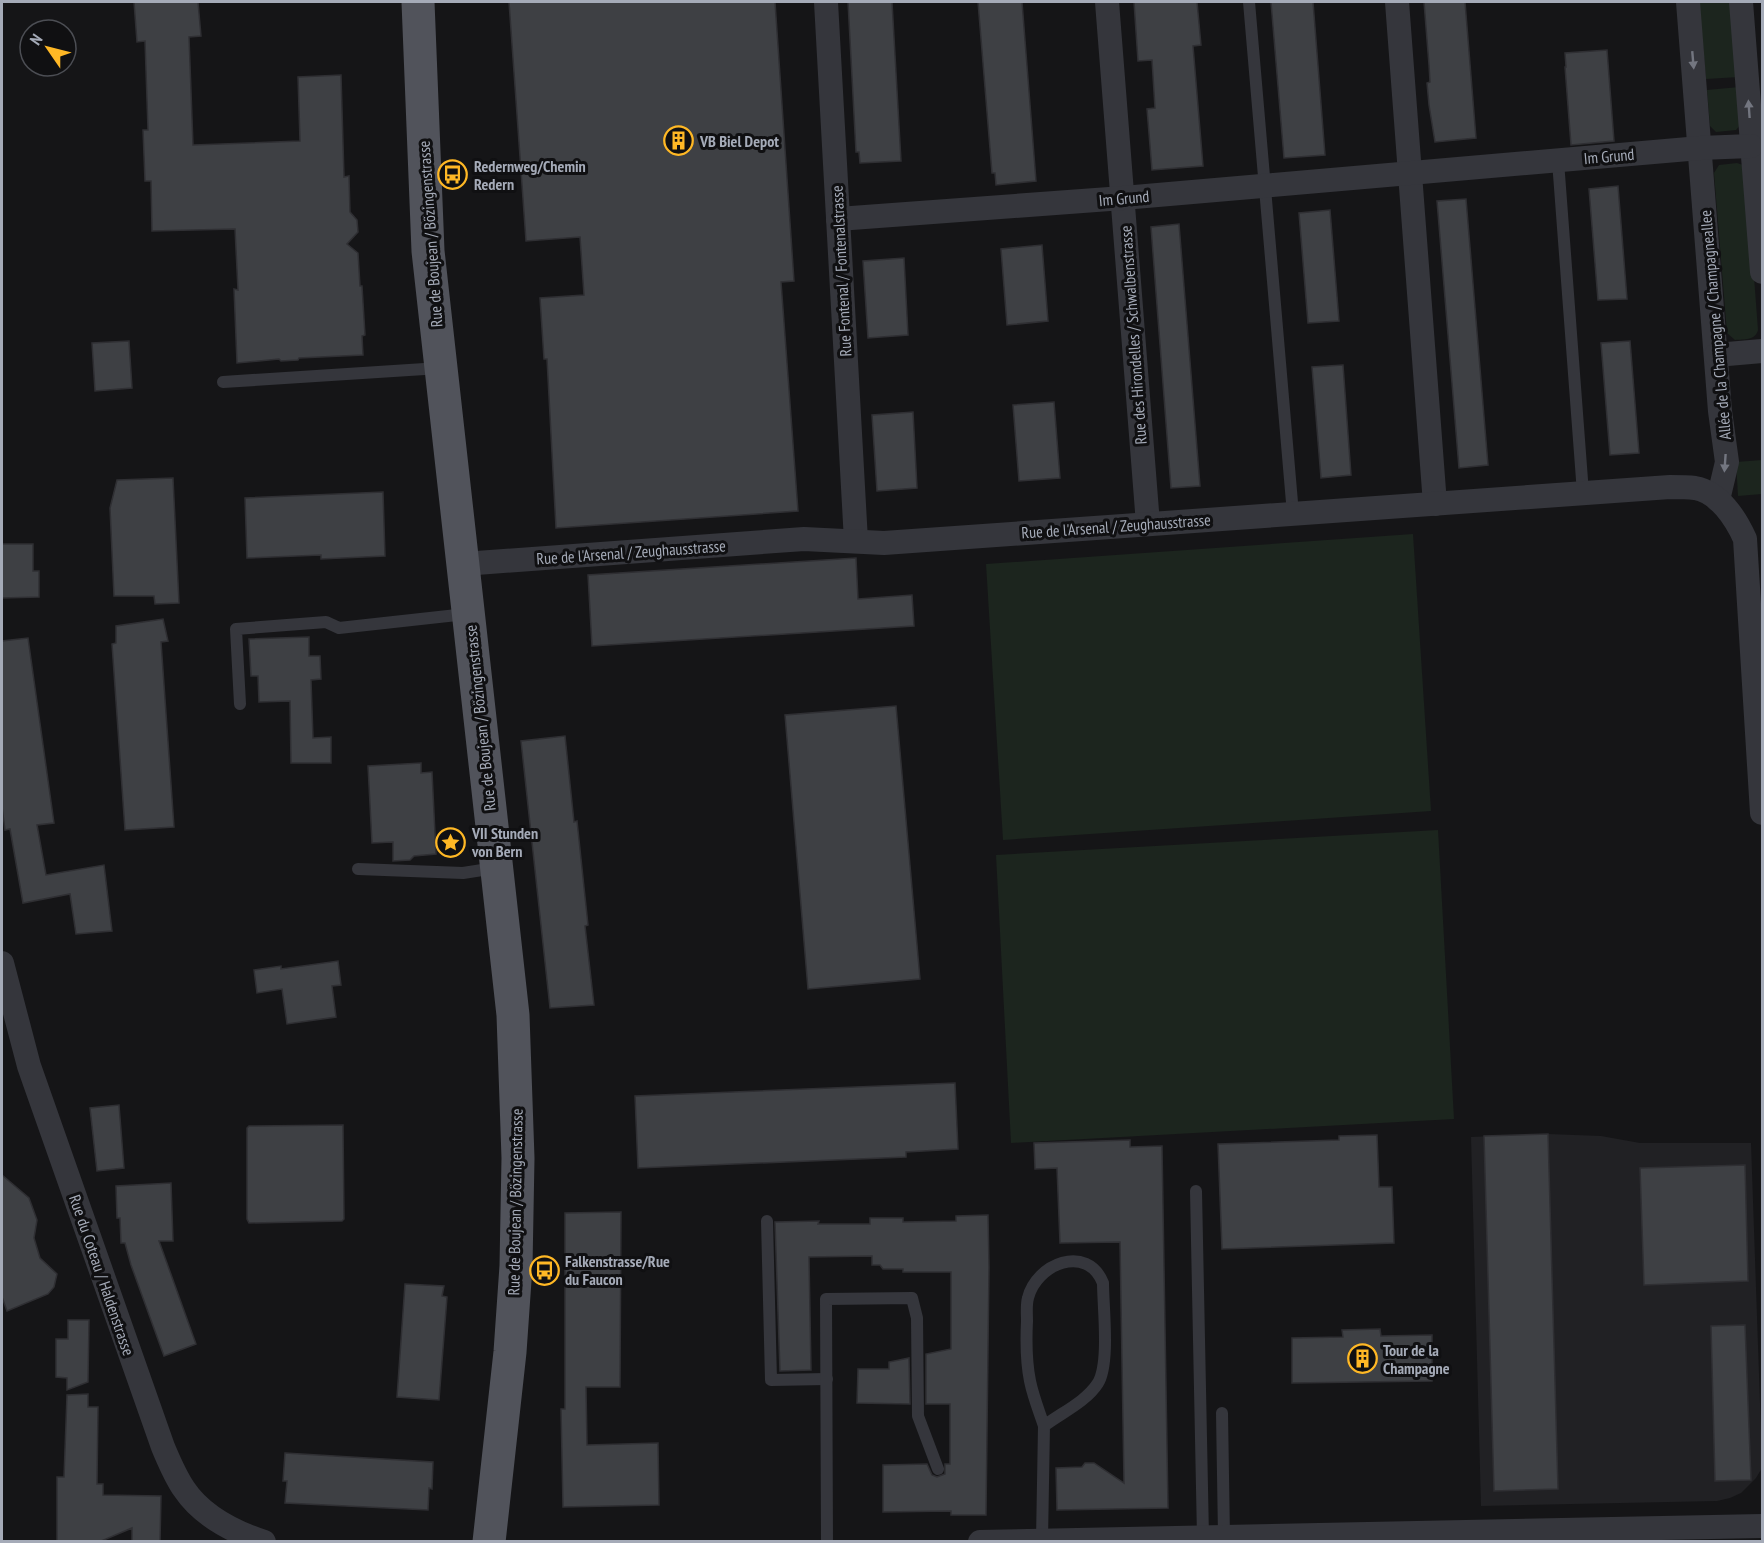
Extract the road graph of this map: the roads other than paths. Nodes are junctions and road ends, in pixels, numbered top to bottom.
1 (418, 2) edge
2 (826, 2) edge
3 (1107, 2) edge
4 (1249, 2) edge
5 (1396, 2) edge
6 (1688, 2) edge
7 (1741, 2) edge
8 (1751, 146) junction
9 (1700, 148) junction
10 (1558, 161) junction
11 (1410, 173) junction
12 (1266, 186) junction
13 (1122, 198) junction
14 (838, 219) junction
15 (1762, 272) edge
16 (1762, 351) edge
17 (1716, 355) junction
18 (441, 368) junction
19 (223, 382) dead end
20 (1583, 493) junction
21 (1718, 500) junction
22 (1435, 504) junction
23 (1293, 514) junction
24 (1148, 524) junction
25 (1754, 535) edge
26 (856, 541) junction
27 (463, 564) junction
28 (468, 614) junction
29 (240, 704) dead end
30 (1762, 813) edge
31 (496, 867) junction
32 (358, 869) dead end
33 (2, 963) edge
34 (1196, 1191) dead end
35 (767, 1221) dead end
36 (827, 1379) junction
37 (1222, 1413) dead end
38 (1044, 1426) junction
39 (938, 1469) dead end
40 (1762, 1526) edge
41 (1213, 1537) junction
42 (1265, 1539) edge
43 (1042, 1540) edge
44 (264, 1542) edge
45 (489, 1542) edge
46 (827, 1542) edge
47 (980, 1542) edge

1 - 18 main road, Rue de Boujean / Bözingenstrasse
2 - 14 street, Rue Fontenal / Fontenalstrasse
3 - 13 street, Rue des Hirondelles / Schwalbenstrasse
4 - 12 lane
5 - 11 street
6 -> 9 street, Allée de la Champagne / Champagneallee
8 -> 7 street
8 - 9 street
8 - 15 street
9 - 10 street, Im Grund
9 - 17 street, Allée de la Champagne / Champagneallee
10 - 11 street, Im Grund
10 - 20 lane
11 - 12 street, Im Grund
11 - 22 street
12 - 13 street, Im Grund
12 - 23 lane
13 - 14 street, Im Grund
13 - 24 street, Rue des Hirondelles / Schwalbenstrasse
14 - 26 street, Rue Fontenal / Fontenalstrasse
16 - 17 street
17 -> 21 street, Allée de la Champagne / Champagneallee
18 - 19 lane
18 - 27 main road, Rue de Boujean / Bözingenstrasse
20 - 21 street, Rue de l'Arsenal / Zeughausstrasse
20 - 22 street, Rue de l'Arsenal / Zeughausstrasse
21 - 25 street, Rue de l'Arsenal / Zeughausstrasse
22 - 23 street, Rue de l'Arsenal / Zeughausstrasse
23 - 24 street, Rue de l'Arsenal / Zeughausstrasse
24 - 26 street, Rue de l'Arsenal / Zeughausstrasse
25 - 30 street
26 - 27 street, Rue de l'Arsenal / Zeughausstrasse
27 - 28 main road, Rue de Boujean / Bözingenstrasse
28 - 29 lane
28 - 31 main road, Rue de Boujean / Bözingenstrasse
31 - 32 lane
31 - 45 main road, Rue de Boujean / Bözingenstrasse
33 - 44 street, Rue du Coteau / Haldenstrasse
34 - 41 lane
35 - 36 lane
36 - 39 lane
36 - 46 lane
37 - 41 lane
38 - 38 lane
38 - 43 lane
40 - 42 street
41 - 42 street
41 - 43 street
43 - 47 street

